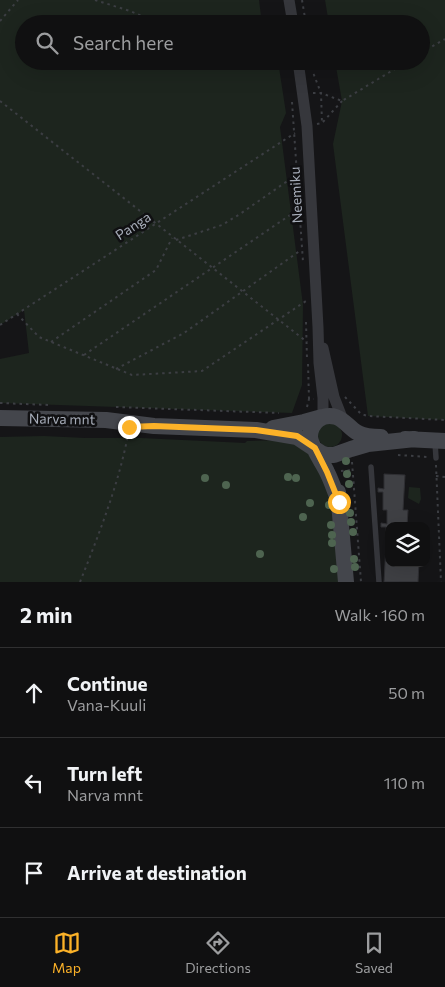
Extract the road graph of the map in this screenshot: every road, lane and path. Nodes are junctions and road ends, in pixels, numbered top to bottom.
1 (18, 0) edge
2 (95, 0) edge
3 (289, 0) edge
4 (302, 0) edge
5 (139, 15) edge
6 (292, 15) edge
7 (304, 15) edge
8 (0, 21) edge
9 (445, 39) edge
10 (430, 48) edge
11 (299, 70) edge
12 (313, 70) edge
13 (393, 70) edge
14 (303, 93) junction
15 (321, 93) junction
16 (0, 101) edge
17 (342, 101) junction
18 (295, 128) dead end
19 (295, 133) junction
20 (297, 175) junction
21 (299, 209) junction
22 (156, 224) junction
23 (173, 237) junction
24 (176, 240) junction
25 (302, 250) junction
26 (303, 267) dead end
27 (213, 269) junction
28 (243, 292) junction
29 (306, 303) dead end
30 (17, 314) junction
31 (306, 314) dead end
32 (278, 320) junction
33 (0, 325) edge
34 (51, 342) junction
35 (306, 342) junction
36 (83, 355) junction
37 (116, 369) junction
38 (329, 398) junction
39 (309, 399) junction
40 (0, 403) edge
41 (49, 405) dead end
42 (117, 407) dead end
43 (300, 411) dead end
44 (283, 413) dead end
45 (368, 416) junction
46 (323, 417) junction
47 (0, 418) edge
48 (445, 420) edge
49 (344, 422) junction
50 (154, 426) junction
51 (129, 427) junction
52 (0, 429) edge
53 (256, 430) junction
54 (368, 436) junction
55 (416, 439) junction
56 (440, 440) edge
57 (315, 448) junction
58 (348, 455) junction
59 (397, 455) dead end
60 (436, 458) junction
61 (370, 467) dead end
62 (345, 471) junction
63 (436, 476) junction
64 (445, 477) edge
65 (339, 502) junction
66 (80, 582) edge
67 (346, 582) edge
68 (361, 582) edge
69 (379, 582) edge
70 (441, 582) edge

1 - 8 path
2 - 5 path
3 - 6 street
4 - 7 path
9 - 10 path
11 - 14 street, Neemiku
12 - 15 path
13 - 17 path
14 - 15 path
14 - 38 street, Neemiku
15 - 17 path
15 - 17 path
16 - 22 path
18 - 19 path
19 - 20 path
19 - 22 path, Panga
20 - 21 path
20 - 24 path
21 - 25 path
21 - 27 path
22 - 23 path
22 - 30 path, Panga
23 - 24 path
23 - 34 path
24 - 27 path
25 - 26 path
25 - 28 path
27 - 28 path
27 - 36 path
28 - 32 path
28 - 37 path
29 - 32 path
30 - 33 path, Panga
30 - 34 path
31 - 35 path
32 - 35 path
32 - 37 path
34 - 36 path
35 - 39 path
36 - 37 path
38 - 39 path
38 - 45 path
38 - 46 street, Neemiku
38 - 49 street, Neemiku
39 - 43 path
40 - 41 path
42 - 44 path
45 - 48 path
45 - 54 path
46 - 49 main road
46 - 53 main road, Narva mnt
46 - 57 main road
47 - 50 main road, Narva mnt
49 - 54 main road
49 - 58 main road
50 - 51 main road, Narva mnt
50 - 53 main road, Narva mnt
51 - 52 main road, Narva mnt
51 - 66 path
53 - 57 main road, Narva mnt
54 - 55 main road
55 - 56 main road
55 - 58 main road
56 - 60 lane
57 - 58 main road
57 - 65 main road
58 - 62 path
58 - 62 main road
59 - 60 path
60 - 63 path
61 - 69 lane
62 - 65 main road
62 - 68 path
63 - 64 path
63 - 70 path
65 - 67 main road

